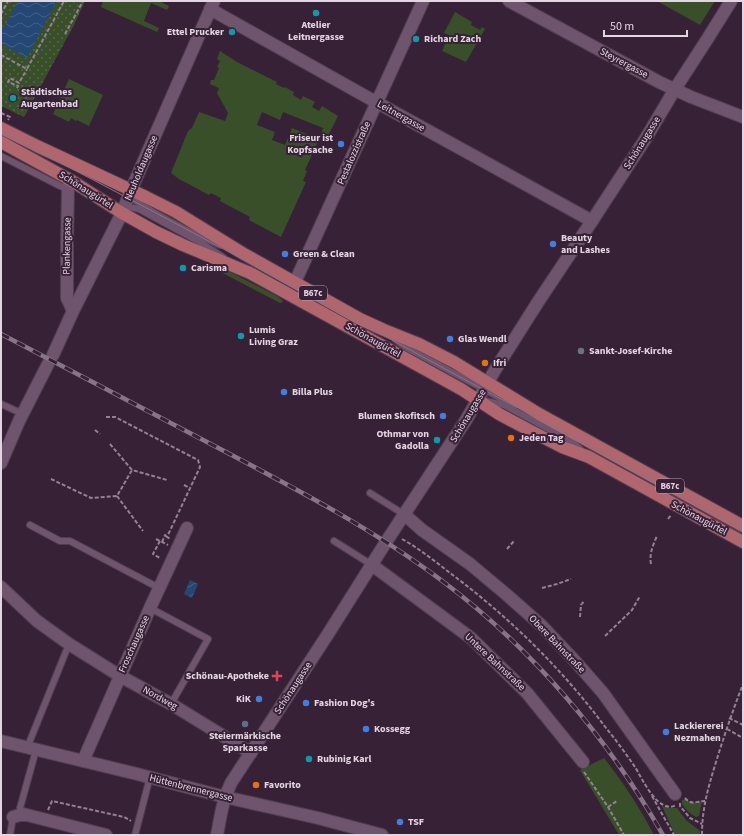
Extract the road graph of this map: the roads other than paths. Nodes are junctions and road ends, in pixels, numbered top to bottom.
1 (423, 1) edge
2 (509, 1) edge
3 (731, 1) edge
4 (212, 5) edge
5 (675, 89) junction
6 (377, 103) junction
7 (743, 117) edge
8 (1, 128) edge
9 (1, 142) edge
10 (1, 156) edge
11 (70, 184) junction
12 (127, 201) junction
13 (592, 221) junction
14 (295, 282) junction
15 (73, 310) junction
16 (484, 390) junction
17 (1, 404) edge
18 (23, 414) junction
19 (1, 463) edge
20 (370, 493) dead end
21 (405, 515) junction
22 (30, 526) dead end
23 (743, 526) edge
24 (187, 528) dead end
25 (334, 540) dead end
26 (743, 542) edge
27 (372, 565) junction
28 (1, 587) edge
29 (159, 588) junction
30 (150, 608) junction
31 (69, 644) junction
32 (120, 676) junction
33 (171, 704) junction
34 (1, 741) edge
35 (31, 749) junction
36 (251, 753) junction
37 (83, 761) junction
38 (582, 765) road end
39 (150, 777) junction
40 (680, 796) road end
41 (225, 797) junction
42 (16, 813) junction
43 (76, 831) edge
44 (10, 835) edge
45 (106, 835) edge
46 (135, 835) edge
47 (217, 835) edge
48 (382, 835) edge

1 - 6 street, Pestalozzistraße
2 - 5 street, Steyrergasse
3 - 5 street, Schönaugasse
4 - 6 street, Leitnergasse
4 - 12 street, Neuholdaugasse
5 - 7 street, Steyrergasse
5 - 13 street, Schönaugasse
6 - 13 street, Leitnergasse
6 - 14 street, Pestalozzistraße
8 - 12 main road, Schönaugürtel / B67c
9 - 11 main road, Schönaugürtel / B67c
10 - 11 lane
11 - 12 main road, Schönaugürtel / B67c
11 - 15 street, Plankengasse
12 - 14 main road, Schönaugürtel / B67c
12 - 15 street, Neuholdaugasse
12 - 16 main road, Schönaugürtel / B67c
13 - 16 street, Schönaugasse
14 - 16 main road, Schönaugürtel / B67c
15 - 18 street, Neuholdaugasse
16 - 21 street, Schönaugasse
16 - 23 main road, Schönaugürtel / B67c
16 - 26 main road, Schönaugürtel / B67c
17 - 18 lane
18 - 19 street, Neuholdaugasse
20 - 21 lane
21 - 27 street, Schönaugasse
21 - 40 street, Obere Bahnstraße
22 - 29 lane
24 - 29 street, Froschaugasse
25 - 27 lane
27 - 36 street, Schönaugasse
27 - 38 street, Untere Bahnstraße
28 - 31 street, Nordweg
29 - 30 street, Froschaugasse
30 - 32 street, Froschaugasse
30 - 33 lane
31 - 32 street, Nordweg
31 - 35 lane
32 - 33 street, Nordweg
32 - 37 street, Froschaugasse
33 - 36 street, Nordweg
34 - 35 street, Hüttenbrennergasse
35 - 37 street, Hüttenbrennergasse
35 - 42 lane
36 - 41 street, Schönaugasse
37 - 39 street, Hüttenbrennergasse
39 - 41 street, Hüttenbrennergasse
39 - 46 lane
41 - 47 street, Schönaugasse
41 - 48 street, Hüttenbrennergasse
42 - 43 street
42 - 44 lane
43 - 45 street

